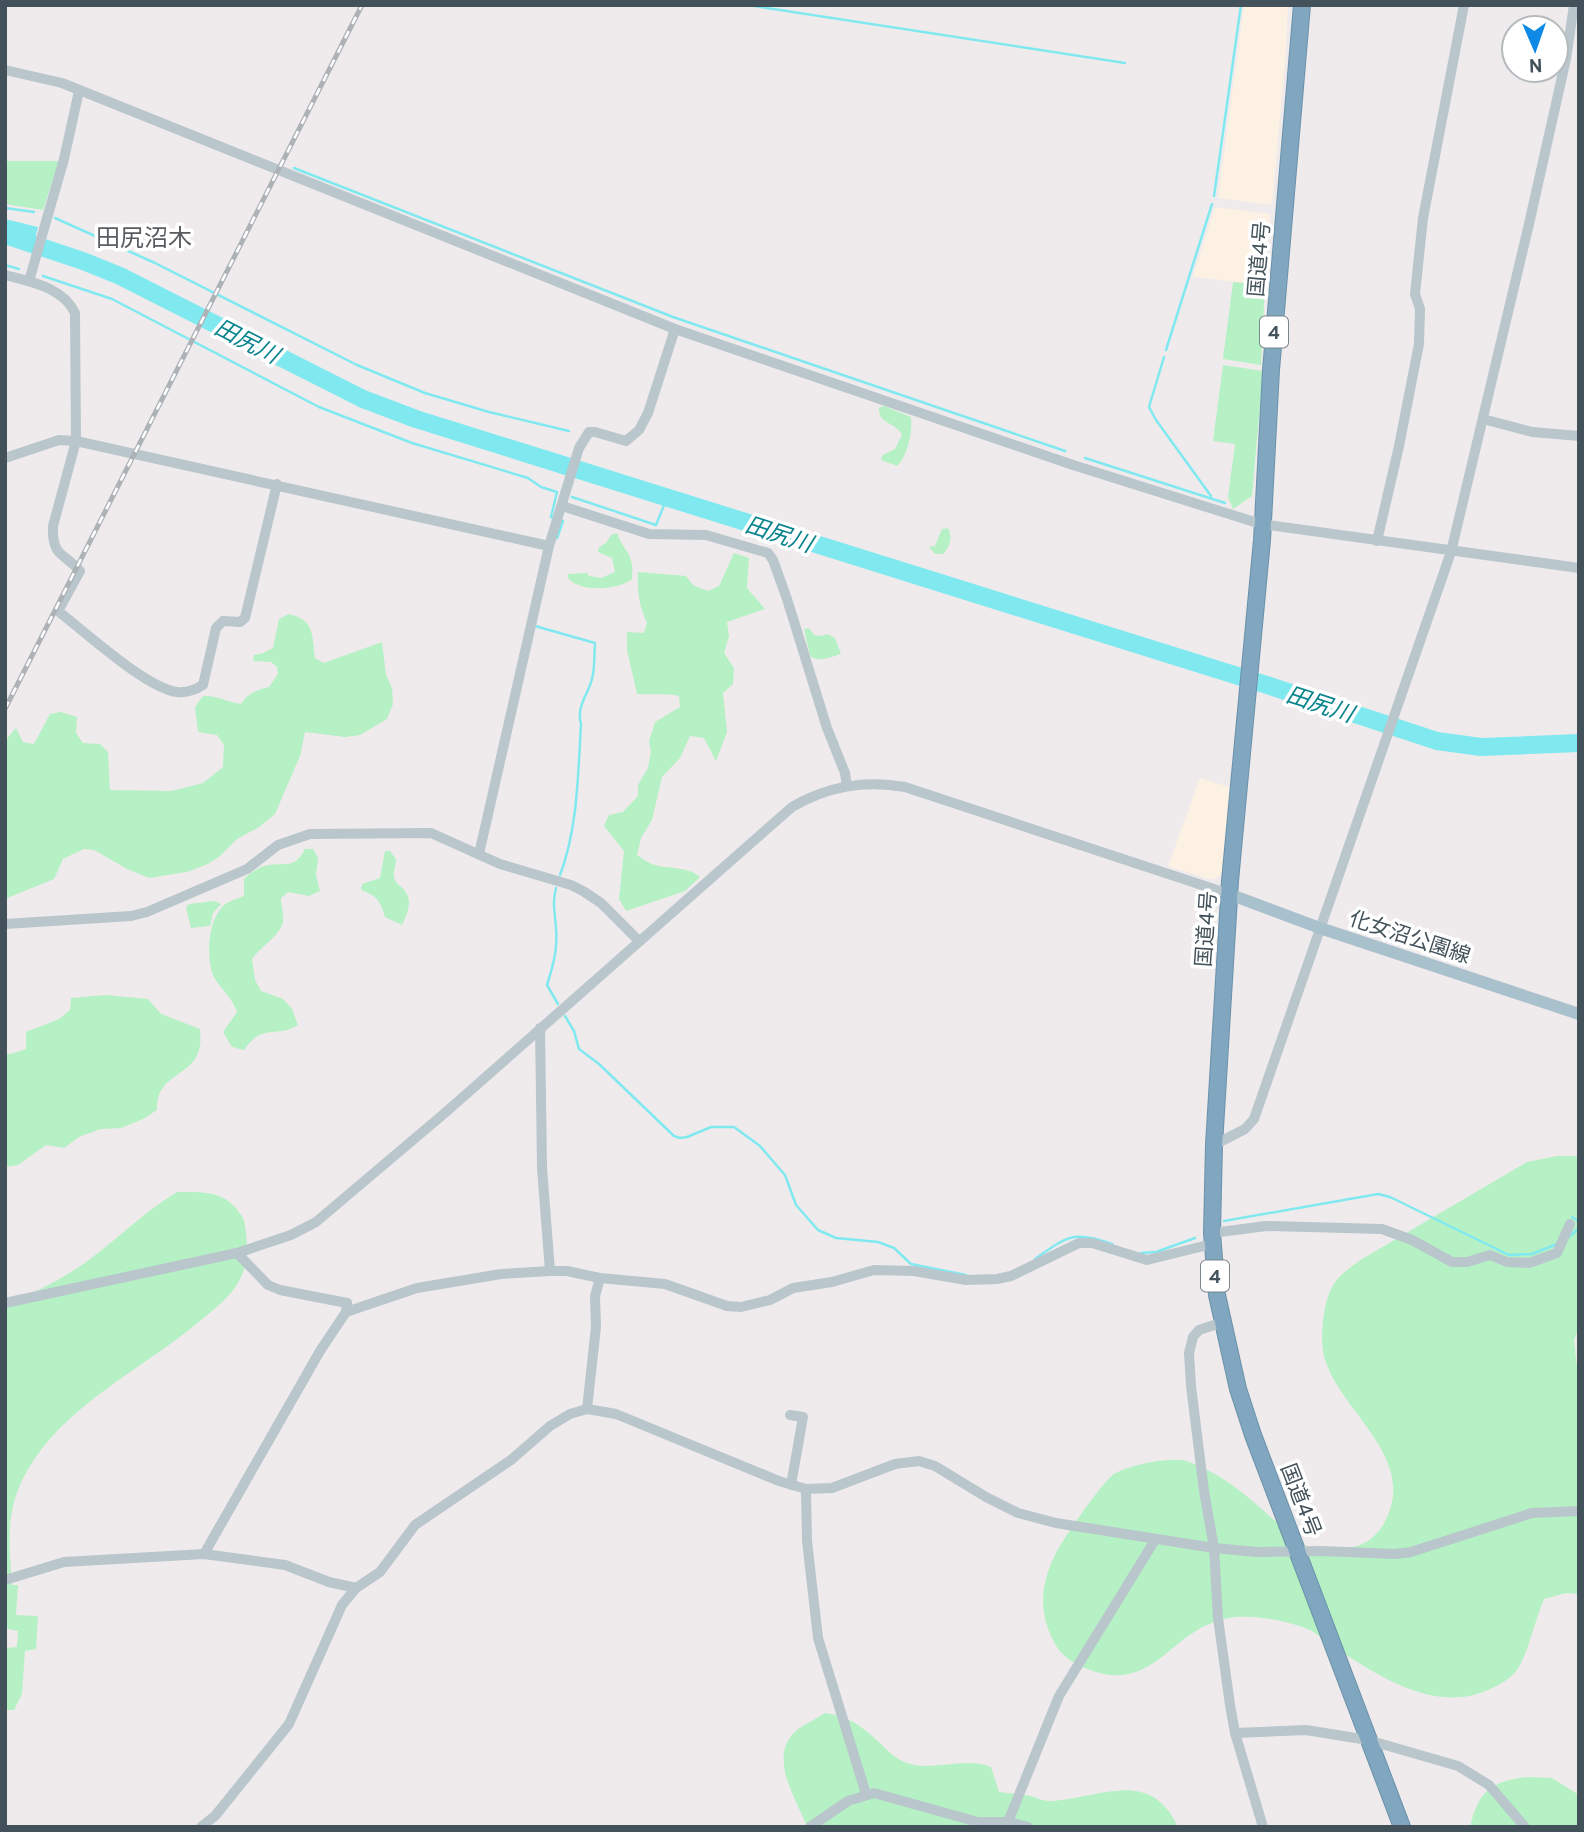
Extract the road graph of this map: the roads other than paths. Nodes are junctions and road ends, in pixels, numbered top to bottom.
1 (1302, 5) edge
2 (1464, 5) edge
3 (1574, 5) edge
4 (1574, 46) edge
5 (5, 70) edge
6 (79, 91) junction
7 (5, 275) edge
8 (29, 281) junction
9 (675, 329) junction
10 (1483, 419) junction
11 (1579, 436) edge
12 (76, 440) junction
13 (5, 458) edge
14 (276, 484) junction
15 (562, 506) junction
16 (1261, 524) junction
17 (1377, 541) junction
18 (549, 546) junction
19 (1451, 552) junction
20 (1579, 568) edge
21 (847, 786) junction
22 (479, 854) junction
23 (1229, 894) junction
24 (5, 924) edge
25 (1320, 928) junction
26 (639, 941) junction
27 (1579, 1014) edge
28 (540, 1028) junction
29 (1214, 1145) junction
30 (1570, 1224) dead end
31 (1212, 1239) junction
32 (237, 1253) junction
33 (550, 1271) junction
34 (600, 1278) junction
35 (5, 1303) edge
36 (346, 1312) junction
37 (1223, 1322) junction
38 (587, 1409) junction
39 (790, 1415) dead end
40 (791, 1485) junction
41 (806, 1489) junction
42 (1579, 1511) edge
43 (1156, 1540) junction
44 (1214, 1548) junction
45 (1299, 1552) junction
46 (204, 1554) junction
47 (5, 1580) edge
48 (356, 1588) junction
49 (1235, 1732) junction
50 (1368, 1740) junction
51 (866, 1794) junction
52 (1008, 1822) junction
53 (201, 1827) edge
54 (810, 1827) edge
55 (1028, 1827) edge
56 (1263, 1827) edge
57 (1402, 1827) edge
58 (1525, 1827) edge

1 - 16 highway, 国道4号 / 4
2 - 17 street
3 - 4 street
4 - 10 street
5 - 6 street
6 - 8 street
6 - 9 street
7 - 8 street
8 - 12 street
9 - 15 street
9 - 16 street
10 - 11 street
10 - 19 street
12 - 13 street
12 - 14 street
12 - 14 street
14 - 18 street
15 - 18 street
15 - 21 street
16 - 17 street
16 - 23 highway, 国道4号 / 4
17 - 19 street
18 - 22 street
19 - 20 street
19 - 25 street
21 - 23 street
21 - 26 street
22 - 24 street
22 - 26 street
23 - 25 main road, 化女沼公園線
23 - 29 highway, 国道4号 / 4
25 - 27 main road, 化女沼公園線
25 - 29 street
26 - 28 street
28 - 32 street
28 - 33 street
29 - 31 highway, 国道4号 / 4
30 - 31 street
31 - 34 street
31 - 37 highway, 国道4号 / 4
32 - 35 street
32 - 36 street
33 - 34 street
33 - 36 street
34 - 38 street
36 - 46 street
37 - 44 street
37 - 45 highway, 国道4号 / 4
38 - 40 street
38 - 48 street
39 - 40 street
40 - 41 street
41 - 43 street
41 - 51 street
42 - 45 street
43 - 44 street
43 - 52 street
44 - 45 street
44 - 49 street
45 - 50 highway, 国道4号 / 4
46 - 47 street
46 - 48 street
48 - 53 street
49 - 50 street
49 - 56 street
50 - 57 highway, 国道4号 / 4
50 - 58 street
51 - 52 street
51 - 54 street
52 - 55 street

